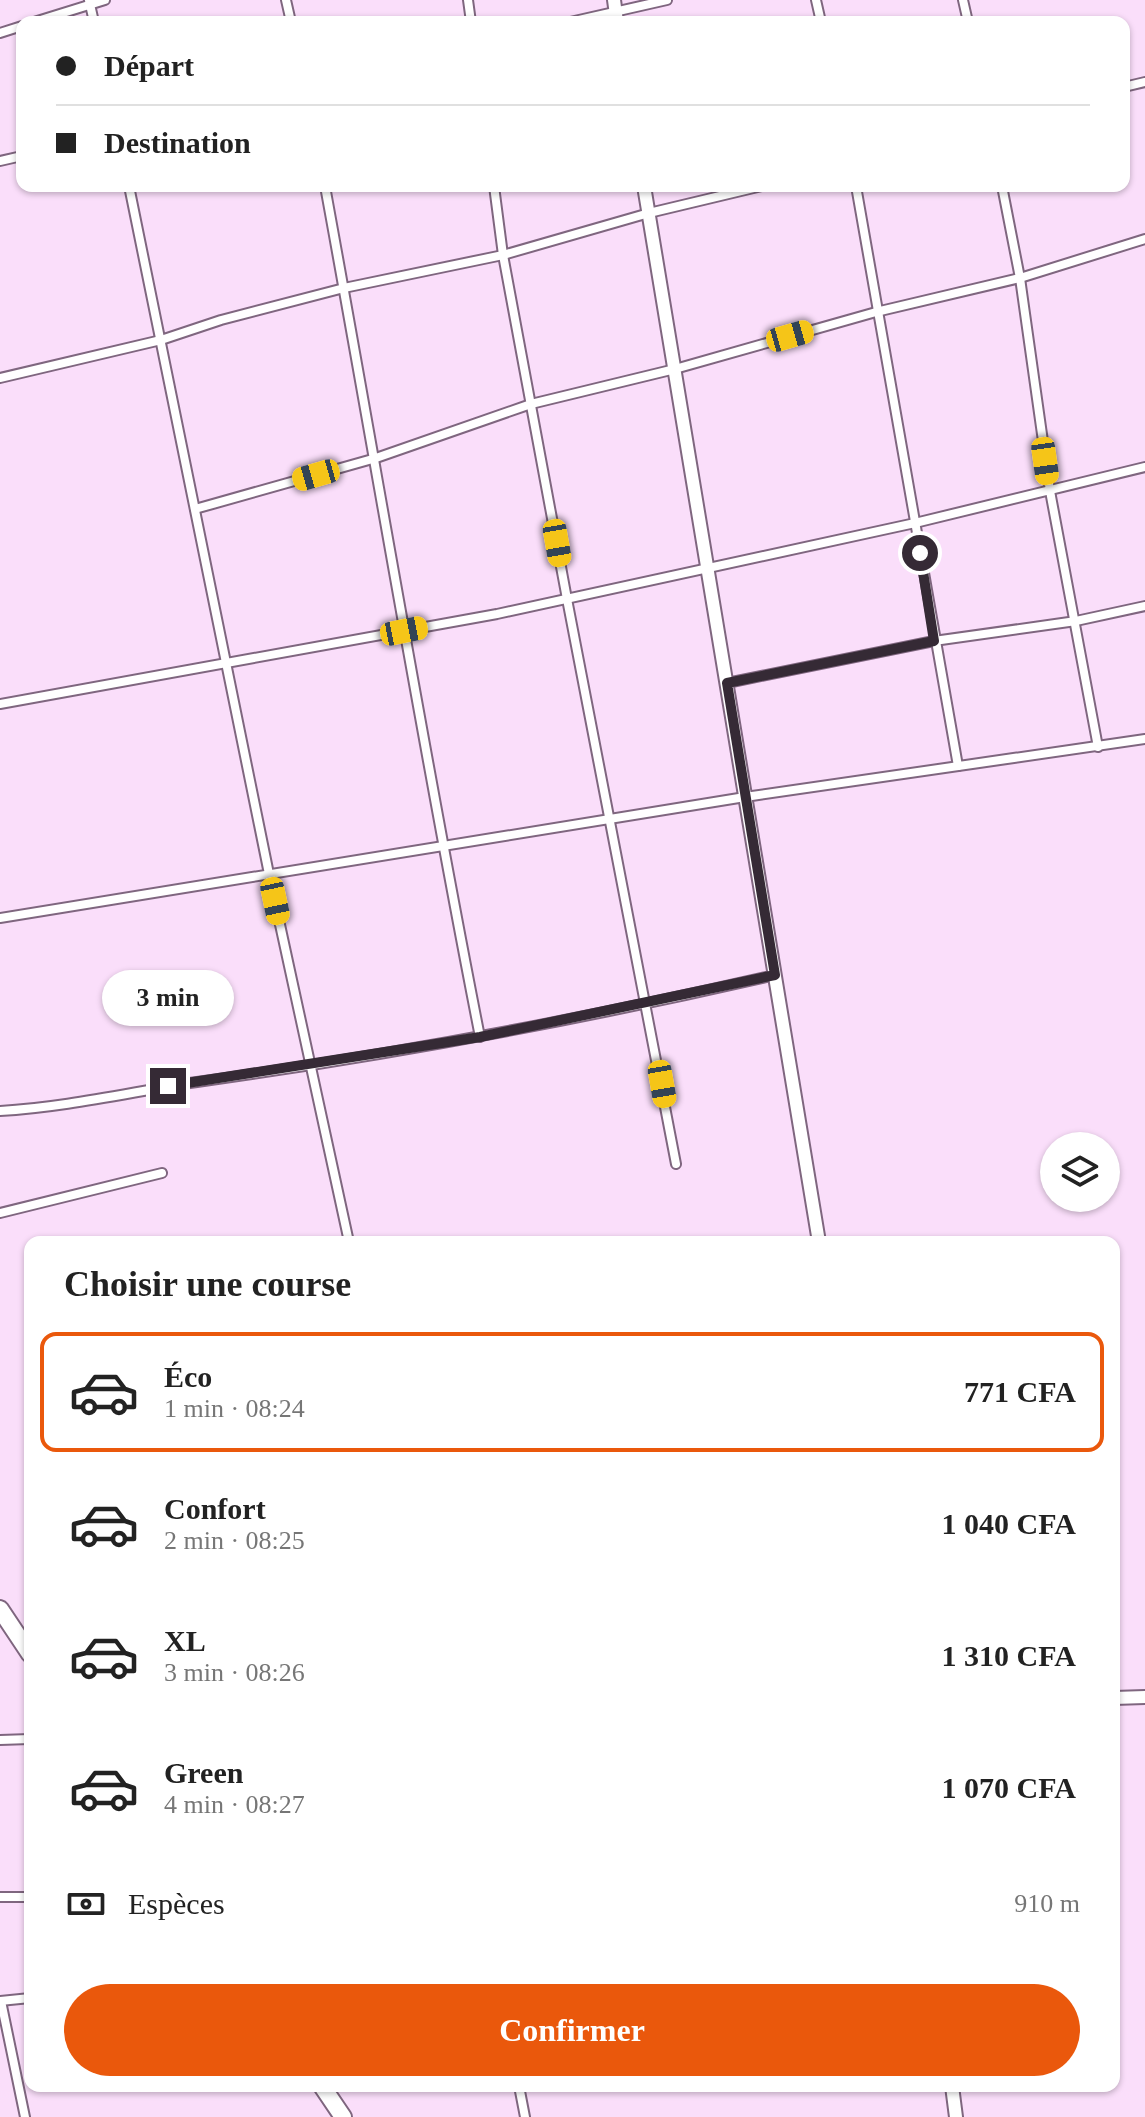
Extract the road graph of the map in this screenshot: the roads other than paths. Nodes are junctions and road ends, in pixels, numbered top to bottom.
1 (105, 0) edge
2 (667, 0) edge
3 (90, 2) edge
4 (615, 11) edge
5 (51, 16) edge
6 (595, 16) edge
7 (130, 192) edge
8 (326, 192) edge
9 (495, 192) edge
10 (645, 192) edge
11 (737, 192) edge
12 (857, 192) edge
13 (1003, 192) edge
14 (649, 213) junction
15 (1145, 239) edge
16 (503, 255) junction
17 (1020, 278) junction
18 (344, 288) junction
19 (876, 312) junction
20 (161, 340) junction
21 (675, 369) junction
22 (0, 378) edge
23 (531, 404) junction
24 (376, 458) junction
25 (1145, 467) edge
26 (1050, 491) junction
27 (195, 509) junction
28 (915, 523) junction
29 (708, 569) junction
30 (567, 599) junction
31 (1145, 606) edge
32 (1076, 621) junction
33 (404, 631) junction
34 (934, 641) junction
35 (227, 663) junction
36 (727, 683) junction
37 (0, 704) edge
38 (1145, 739) edge
39 (1098, 747) junction
40 (958, 766) junction
41 (745, 797) junction
42 (609, 818) junction
43 (442, 845) junction
44 (269, 874) junction
45 (0, 918) edge
46 (775, 975) junction
47 (648, 1005) junction
48 (480, 1037) junction
49 (312, 1066) junction
50 (0, 1111) edge
51 (676, 1164) dead end
52 (162, 1173) dead end
53 (0, 1213) edge
54 (348, 1236) edge
55 (818, 1236) edge
56 (0, 1609) edge
57 (24, 1645) edge
58 (1145, 1697) edge
59 (1120, 1698) edge
60 (24, 1739) edge
61 (0, 1740) edge
62 (0, 1897) edge
63 (24, 1897) edge
64 (24, 1999) edge
65 (1, 2001) edge
66 (326, 2092) edge
67 (520, 2092) edge
68 (953, 2092) edge
69 (25, 2117) edge
70 (343, 2117) edge
71 (525, 2117) edge
72 (956, 2117) edge

1 - 3 street
2 - 4 street
3 - 5 street
4 - 6 street
7 - 20 street
8 - 18 street
9 - 16 street
10 - 14 street
11 - 14 street
12 - 19 street
13 - 17 street
14 - 16 street
14 - 21 street
15 - 17 street
16 - 18 street
16 - 23 street
17 - 19 street
17 - 26 street
18 - 20 street
18 - 24 street
19 - 21 street
19 - 28 street
20 - 22 street
20 - 27 street
21 - 23 street
21 - 29 street
23 - 24 street
23 - 30 street
24 - 27 street
24 - 33 street
25 - 26 street
26 - 28 street
26 - 32 street
27 - 35 street
28 - 29 street
28 - 34 street
29 - 30 street
29 - 36 street
30 - 33 street
30 - 42 street
31 - 32 street
32 - 34 street
32 - 39 street
33 - 35 street
33 - 43 street
34 - 36 street
34 - 40 street
35 - 37 street
35 - 44 street
36 - 41 street
38 - 39 street
39 - 40 street
40 - 41 street
41 - 42 street
41 - 46 street
42 - 43 street
42 - 47 street
43 - 44 street
43 - 48 street
44 - 45 street
44 - 49 street
46 - 47 street
46 - 55 street
47 - 48 street
47 - 51 street
48 - 49 street
49 - 50 street
49 - 54 street
52 - 53 street
56 - 57 highway
58 - 59 street
60 - 61 street
62 - 63 street
64 - 65 street
65 - 69 street
66 - 70 highway
67 - 71 street
68 - 72 street

